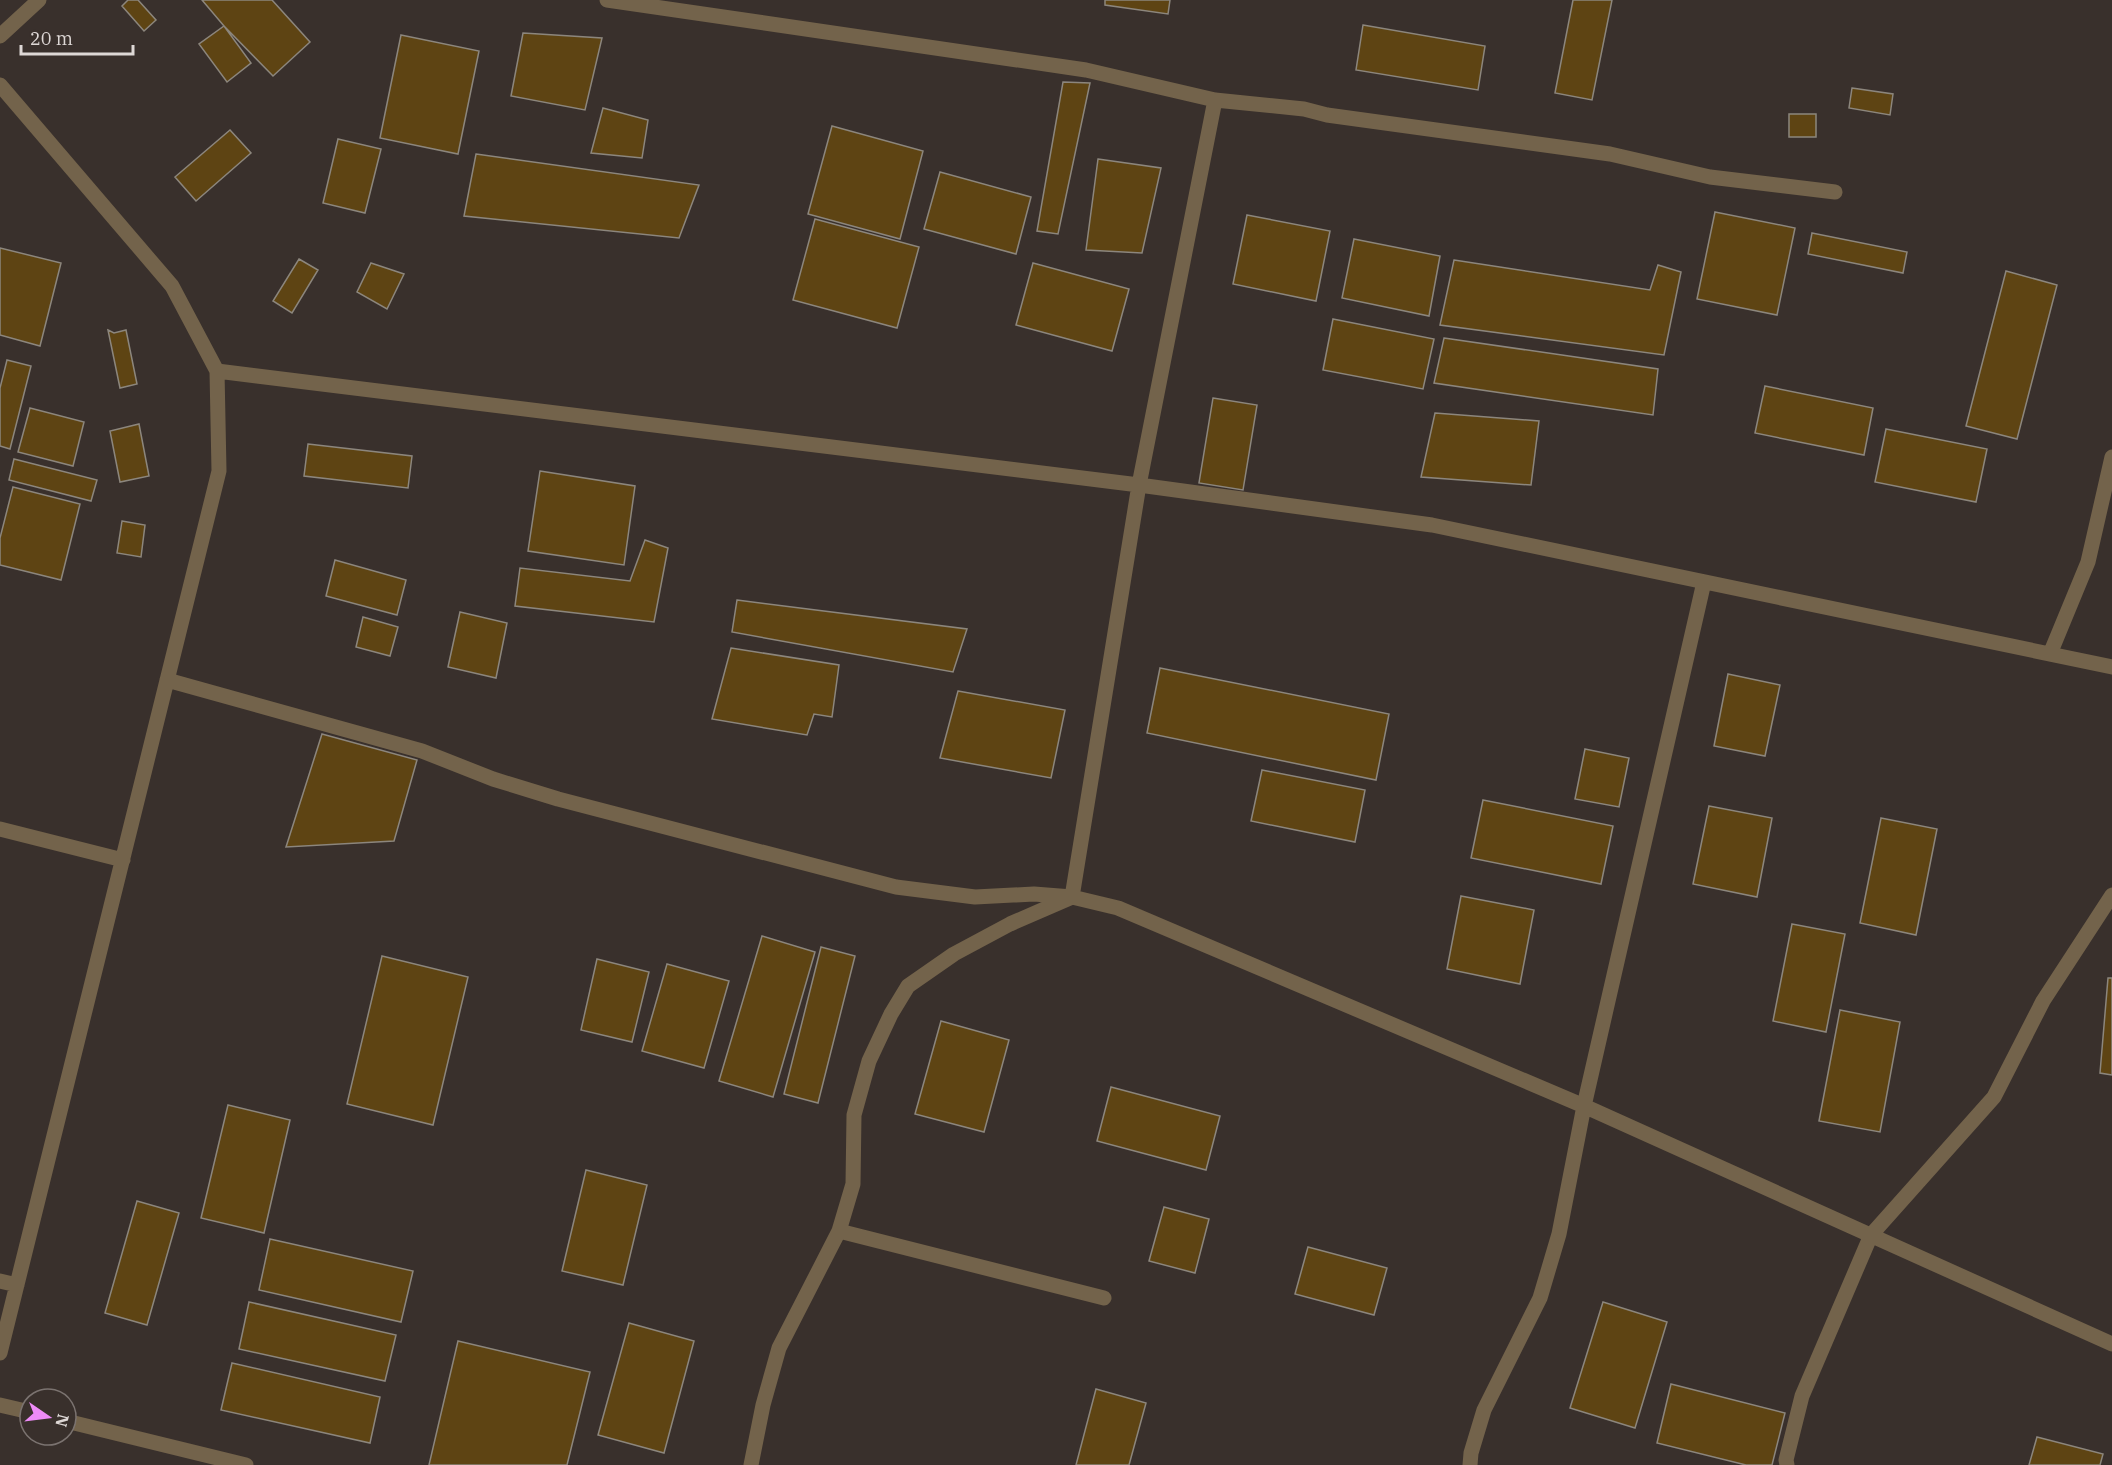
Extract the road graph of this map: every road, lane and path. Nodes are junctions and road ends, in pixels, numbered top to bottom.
1 (39, 0) edge
2 (607, 0) edge
3 (0, 36) edge
4 (0, 85) edge
5 (1215, 100) junction
6 (1835, 192) dead end
7 (218, 371) junction
8 (2112, 457) edge
9 (1139, 485) junction
10 (1704, 582) junction
11 (2050, 654) junction
12 (2112, 667) edge
13 (167, 680) junction
14 (0, 829) edge
15 (123, 860) junction
16 (2112, 895) edge
17 (1072, 897) junction
18 (1584, 1106) junction
19 (839, 1231) junction
20 (1871, 1235) junction
21 (0, 1281) edge
22 (17, 1285) junction
23 (1104, 1298) dead end
24 (2112, 1344) edge
25 (0, 1353) edge
26 (0, 1405) edge
27 (18, 1409) edge
28 (78, 1424) edge
29 (246, 1465) edge
30 (751, 1465) edge
31 (1470, 1465) edge
32 (1787, 1465) edge

1 - 3 street
2 - 5 street
4 - 7 street
5 - 6 street
5 - 9 street
7 - 9 street
7 - 13 street
8 - 11 street
9 - 10 street
9 - 17 street
10 - 11 street
10 - 18 street
11 - 12 street
13 - 15 street
13 - 17 street
14 - 15 street
15 - 22 street
16 - 20 street
17 - 18 street
17 - 19 street
18 - 20 street
18 - 31 street
19 - 23 street
19 - 30 street
20 - 24 street
20 - 32 street
21 - 22 street
22 - 25 street
26 - 27 street
28 - 29 street

